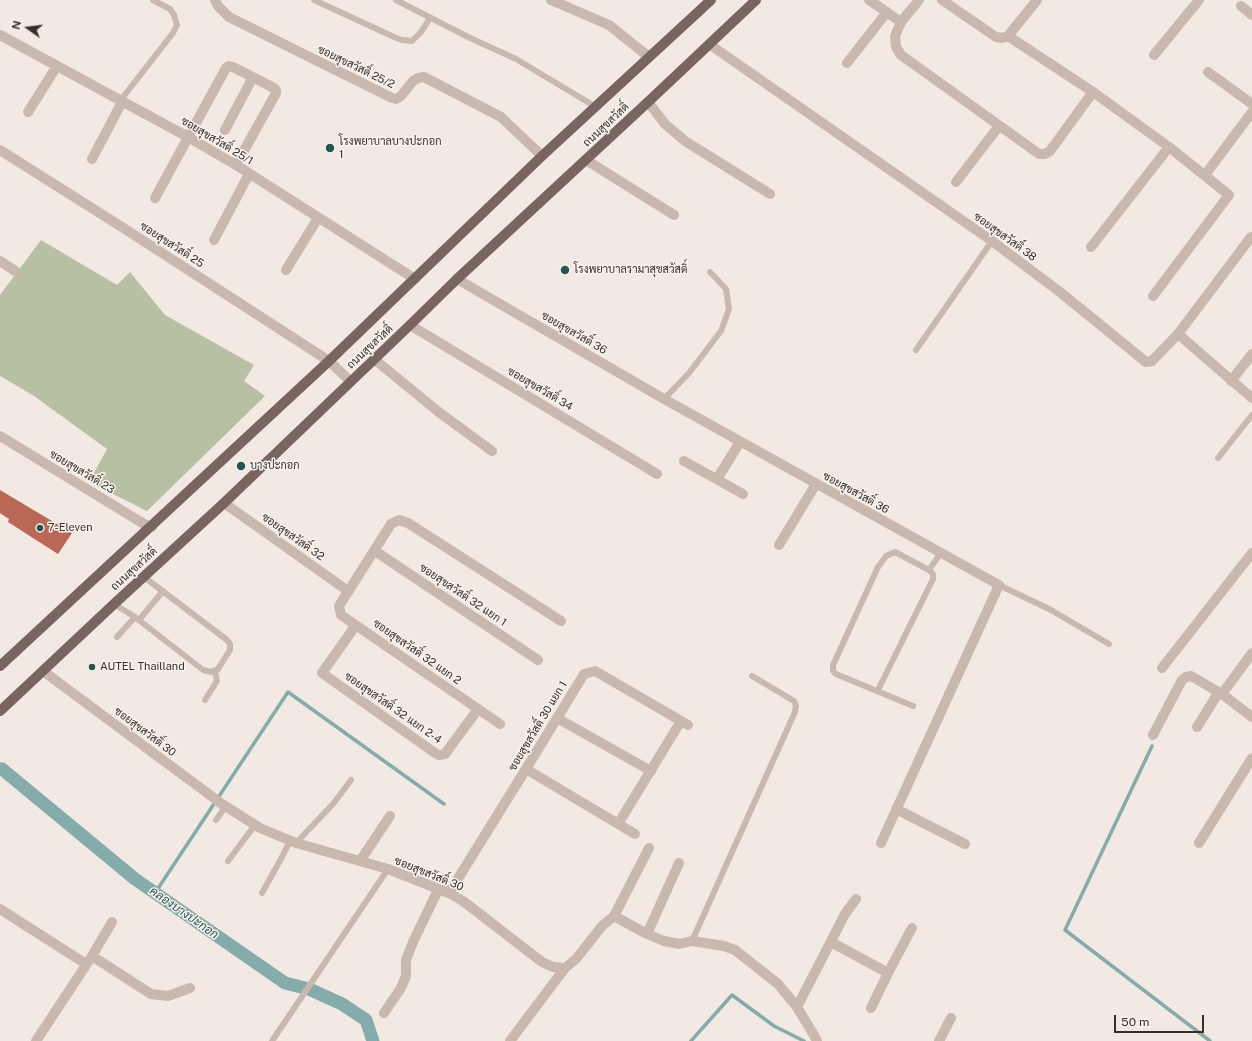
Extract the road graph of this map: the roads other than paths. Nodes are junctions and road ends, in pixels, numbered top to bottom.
1 (153, 0) edge
2 (215, 0) edge
3 (314, 0) edge
4 (396, 0) edge
5 (551, 0) edge
6 (710, 0) edge
7 (756, 0) edge
8 (869, 0) edge
9 (919, 0) edge
10 (942, 0) edge
11 (1037, 0) edge
12 (1199, 0) edge
13 (1241, 6) dead end
14 (887, 12) junction
15 (1252, 15) edge
16 (430, 18) junction
17 (901, 22) junction
18 (0, 35) edge
19 (1008, 36) junction
20 (709, 44) junction
21 (1154, 55) dead end
22 (649, 57) junction
23 (847, 63) dead end
24 (57, 66) junction
25 (1208, 72) dead end
26 (253, 77) junction
27 (1093, 92) junction
28 (121, 101) junction
29 (648, 102) junction
30 (1252, 104) edge
31 (596, 107) junction
32 (28, 112) dead end
33 (1252, 112) edge
34 (999, 126) junction
35 (225, 130) dead end
36 (188, 137) junction
37 (1169, 147) junction
38 (0, 150) edge
39 (542, 156) junction
40 (92, 159) dead end
41 (586, 160) junction
42 (236, 165) junction
43 (249, 174) junction
44 (1205, 175) junction
45 (956, 182) dead end
46 (770, 194) dead end
47 (155, 198) dead end
48 (674, 215) dead end
49 (318, 218) junction
50 (1251, 237) edge
51 (214, 240) dead end
52 (992, 241) junction
53 (1091, 247) dead end
54 (0, 261) edge
55 (286, 270) dead end
56 (14, 271) dead end
57 (710, 272) dead end
58 (415, 279) junction
59 (457, 279) junction
60 (1153, 296) dead end
61 (410, 325) junction
62 (1178, 334) junction
63 (916, 350) dead end
64 (1252, 354) edge
65 (374, 359) junction
66 (329, 361) junction
67 (350, 381) junction
68 (1231, 381) junction
69 (1252, 398) edge
70 (664, 400) junction
71 (1252, 415) edge
72 (0, 436) edge
73 (740, 442) junction
74 (492, 451) dead end
75 (1218, 458) dead end
76 (684, 462) dead end
77 (657, 474) dead end
78 (717, 479) junction
79 (816, 484) junction
80 (743, 494) dead end
81 (224, 503) junction
82 (152, 527) junction
83 (780, 545) dead end
84 (375, 550) junction
85 (1252, 553) edge
86 (940, 554) junction
87 (929, 570) junction
88 (144, 576) junction
89 (999, 585) junction
90 (348, 590) junction
91 (163, 591) junction
92 (114, 604) junction
93 (137, 619) junction
94 (561, 621) dead end
95 (356, 625) junction
96 (117, 637) dead end
97 (1109, 644) dead end
98 (1252, 653) edge
99 (538, 660) dead end
100 (0, 666) edge
101 (1162, 668) dead end
102 (215, 670) junction
103 (43, 671) junction
104 (752, 676) dead end
105 (878, 690) junction
106 (1220, 693) junction
107 (205, 700) dead end
108 (913, 706) dead end
109 (478, 709) junction
110 (0, 711) edge
111 (1252, 717) edge
112 (557, 718) junction
113 (500, 724) dead end
114 (1197, 727) dead end
115 (1153, 735) dead end
116 (1252, 758) edge
117 (526, 769) junction
118 (651, 771) junction
119 (351, 780) dead end
120 (224, 805) junction
121 (896, 809) junction
122 (390, 816) dead end
123 (216, 820) dead end
124 (618, 824) junction
125 (255, 825) junction
126 (635, 834) dead end
127 (293, 842) junction
128 (1199, 842) dead end
129 (881, 843) dead end
130 (965, 844) dead end
131 (649, 848) dead end
132 (228, 861) dead end
133 (360, 861) junction
134 (679, 863) dead end
135 (388, 869) junction
136 (438, 890) junction
137 (262, 893) dead end
138 (449, 893) junction
139 (856, 899) dead end
140 (0, 909) edge
141 (614, 916) junction
142 (112, 922) dead end
143 (912, 928) dead end
144 (647, 934) junction
145 (692, 942) junction
146 (831, 942) junction
147 (89, 960) junction
148 (565, 968) junction
149 (888, 973) junction
150 (190, 988) dead end
151 (798, 1007) junction
152 (871, 1008) dead end
153 (384, 1013) dead end
154 (951, 1018) dead end
155 (36, 1041) edge
156 (272, 1041) edge
157 (510, 1041) edge
158 (817, 1041) edge
159 (939, 1041) edge

1 - 28 lane
2 - 39 street, ซอยสุขสวัสดิ์ 25/2
3 - 16 lane
4 - 16 lane
5 - 22 street
6 - 22 main road, ถนนสุขสวัสดิ์
7 - 20 main road, ถนนสุขสวัสดิ์
8 - 14 street
9 - 17 street
10 - 19 street
11 - 19 street
12 - 21 street
13 - 15 street
14 - 17 street
14 - 23 street
16 - 31 lane
17 - 34 street
18 - 24 street, ซอยสุขสวัสดิ์ 25/1
19 - 27 street
20 - 29 main road, ถนนสุขสวัสดิ์
20 - 52 street, ซอยสุขสวัสดิ์ 38
22 - 31 main road, ถนนสุขสวัสดิ์
24 - 28 street, ซอยสุขสวัสดิ์ 25/1
24 - 32 street
25 - 30 street
26 - 35 street
26 - 36 street
26 - 42 street
27 - 34 street
27 - 37 street
28 - 36 street, ซอยสุขสวัสดิ์ 25/1
28 - 40 street
29 - 41 main road, ถนนสุขสวัสดิ์
29 - 46 street
31 - 39 main road, ถนนสุขสวัสดิ์
33 - 44 street
34 - 45 street
36 - 42 street, ซอยสุขสวัสดิ์ 25/1
36 - 47 street
37 - 44 street
37 - 53 street
38 - 66 street, ซอยสุขสวัสดิ์ 25
39 - 58 main road, ถนนสุขสวัสดิ์
41 - 48 street
41 - 59 main road, ถนนสุขสวัสดิ์
42 - 43 street, ซอยสุขสวัสดิ์ 25/1
43 - 49 street, ซอยสุขสวัสดิ์ 25/1
43 - 51 street
44 - 60 street
49 - 55 street
49 - 58 street, ซอยสุขสวัสดิ์ 25/1
50 - 62 street, ซอยสุขสวัสดิ์ 38
52 - 62 street, ซอยสุขสวัสดิ์ 38
52 - 63 lane
54 - 56 street
57 - 70 lane
58 - 66 main road, ถนนสุขสวัสดิ์
59 - 61 main road, ถนนสุขสวัสดิ์
59 - 70 street, ซอยสุขสวัสดิ์ 36
61 - 65 main road, ถนนสุขสวัสดิ์
61 - 77 street, ซอยสุขสวัสดิ์ 34
62 - 68 street
64 - 68 street
65 - 67 main road, ถนนสุขสวัสดิ์
65 - 74 street
66 - 67 street, ซอยสุขสวัสดิ์ 25
66 - 82 main road, ถนนสุขสวัสดิ์
67 - 81 main road, ถนนสุขสวัสดิ์
68 - 69 street
70 - 73 street, ซอยสุขสวัสดิ์ 36
71 - 75 lane
72 - 82 street, ซอยสุขสวัสดิ์ 23
73 - 78 street
73 - 79 street, ซอยสุขสวัสดิ์ 36
76 - 78 street
78 - 80 street
79 - 83 street
79 - 86 street, ซอยสุขสวัสดิ์ 36
81 - 88 main road, ถนนสุขสวัสดิ์
81 - 90 street, ซอยสุขสวัสดิ์ 32
82 - 100 main road, ถนนสุขสวัสดิ์
84 - 90 street, ซอยสุขสวัสดิ์ 32 แยก 2
84 - 94 street, ซอยสุขสวัสดิ์ 32 แยก 2
84 - 99 street, ซอยสุขสวัสดิ์ 32 แยก 1
85 - 101 street
86 - 87 lane
86 - 89 street, ซอยสุขสวัสดิ์ 36
87 - 105 lane
87 - 105 lane
88 - 91 lane
88 - 92 main road, ถนนสุขสวัสดิ์
89 - 97 lane
89 - 121 street
90 - 95 street, ซอยสุขสวัสดิ์ 32 แยก 2
91 - 93 lane
91 - 102 lane
92 - 93 lane
92 - 103 main road, ถนนสุขสวัสดิ์
93 - 96 lane
93 - 102 lane
95 - 109 street, ซอยสุขสวัสดิ์ 32 แยก 2
95 - 109 street, ซอยสุขสวัสดิ์ 32 แยก 2-4
98 - 106 street
102 - 107 lane
103 - 110 main road, ถนนสุขสวัสดิ์
103 - 120 street, ซอยสุขสวัสดิ์ 30
104 - 145 lane
105 - 108 lane
106 - 111 street
106 - 114 street
106 - 115 street
109 - 113 street, ซอยสุขสวัสดิ์ 32 แยก 2
112 - 117 street, ซอยสุขสวัสดิ์ 30 แยก 1
112 - 118 street
112 - 118 street, ซอยสุขสวัสดิ์ 30 แยก 1
116 - 128 street
117 - 124 street
117 - 138 street, ซอยสุขสวัสดิ์ 30 แยก 1
118 - 124 street
119 - 127 lane
120 - 123 lane
120 - 125 street, ซอยสุขสวัสดิ์ 30
121 - 129 street
121 - 130 street
122 - 133 street
124 - 126 street
125 - 127 street, ซอยสุขสวัสดิ์ 30
125 - 132 lane
127 - 133 street, ซอยสุขสวัสดิ์ 30
127 - 137 lane
131 - 141 street
133 - 135 street, ซอยสุขสวัสดิ์ 30
134 - 144 street
135 - 136 street, ซอยสุขสวัสดิ์ 30
135 - 156 lane
136 - 138 street, ซอยสุขสวัสดิ์ 30
136 - 153 street
138 - 148 street, ซอยสุขสวัสดิ์ 30
139 - 146 street
140 - 147 street
141 - 144 street
141 - 148 street
142 - 147 street
143 - 149 street
144 - 145 street
145 - 151 street
146 - 149 street
146 - 151 street
147 - 150 street
147 - 155 street
148 - 157 street
149 - 152 street
151 - 158 street
154 - 159 street

